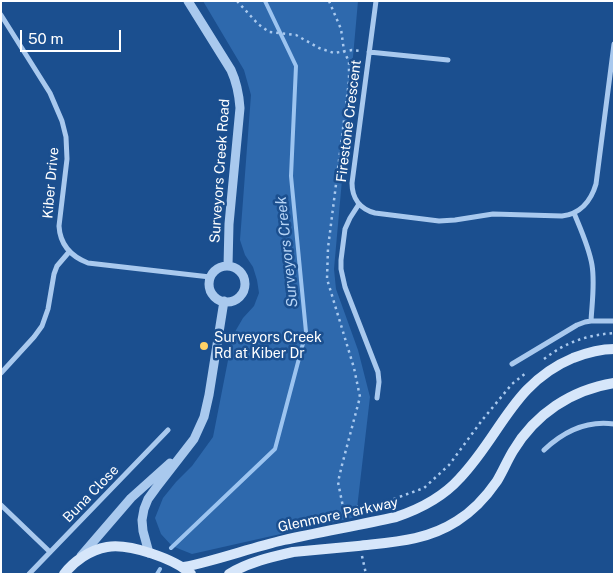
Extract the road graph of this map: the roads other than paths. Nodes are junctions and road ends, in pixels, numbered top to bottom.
1 (188, 1) edge
2 (376, 1) edge
3 (1, 15) edge
4 (614, 44) edge
5 (370, 52) junction
6 (448, 60) dead end
7 (359, 204) junction
8 (574, 213) junction
9 (69, 252) junction
10 (228, 266) junction
11 (210, 277) junction
12 (224, 301) junction
13 (591, 321) junction
14 (614, 321) edge
15 (614, 349) edge
16 (512, 364) dead end
17 (1, 373) edge
18 (614, 383) edge
19 (377, 398) dead end
20 (614, 424) edge
21 (168, 430) dead end
22 (187, 448) junction
23 (544, 450) dead end
24 (1, 505) edge
25 (50, 552) junction
26 (148, 553) junction
27 (77, 560) junction
28 (188, 571) edge
29 (29, 574) edge
30 (64, 574) edge
31 (229, 574) edge

1 - 10 street, Surveyors Creek Road
2 - 5 street, Firestone Crescent
3 - 9 street, Kiber Drive
4 - 8 street
5 - 6 street
5 - 7 street, Firestone Crescent
7 - 8 street
7 - 19 street
8 - 13 street
9 - 11 street
9 - 17 street
10 - 11 street
10 - 12 street
11 - 12 street
12 - 22 street
13 - 14 street
13 - 16 street
15 - 28 main road, Glenmore Parkway
18 - 31 main road, Glenmore Parkway
20 - 23 street
21 - 25 street, Buna Close
22 - 26 street
22 - 27 street
24 - 25 street
25 - 29 street, Buna Close
26 - 27 main road
26 - 28 main road
27 - 30 main road

